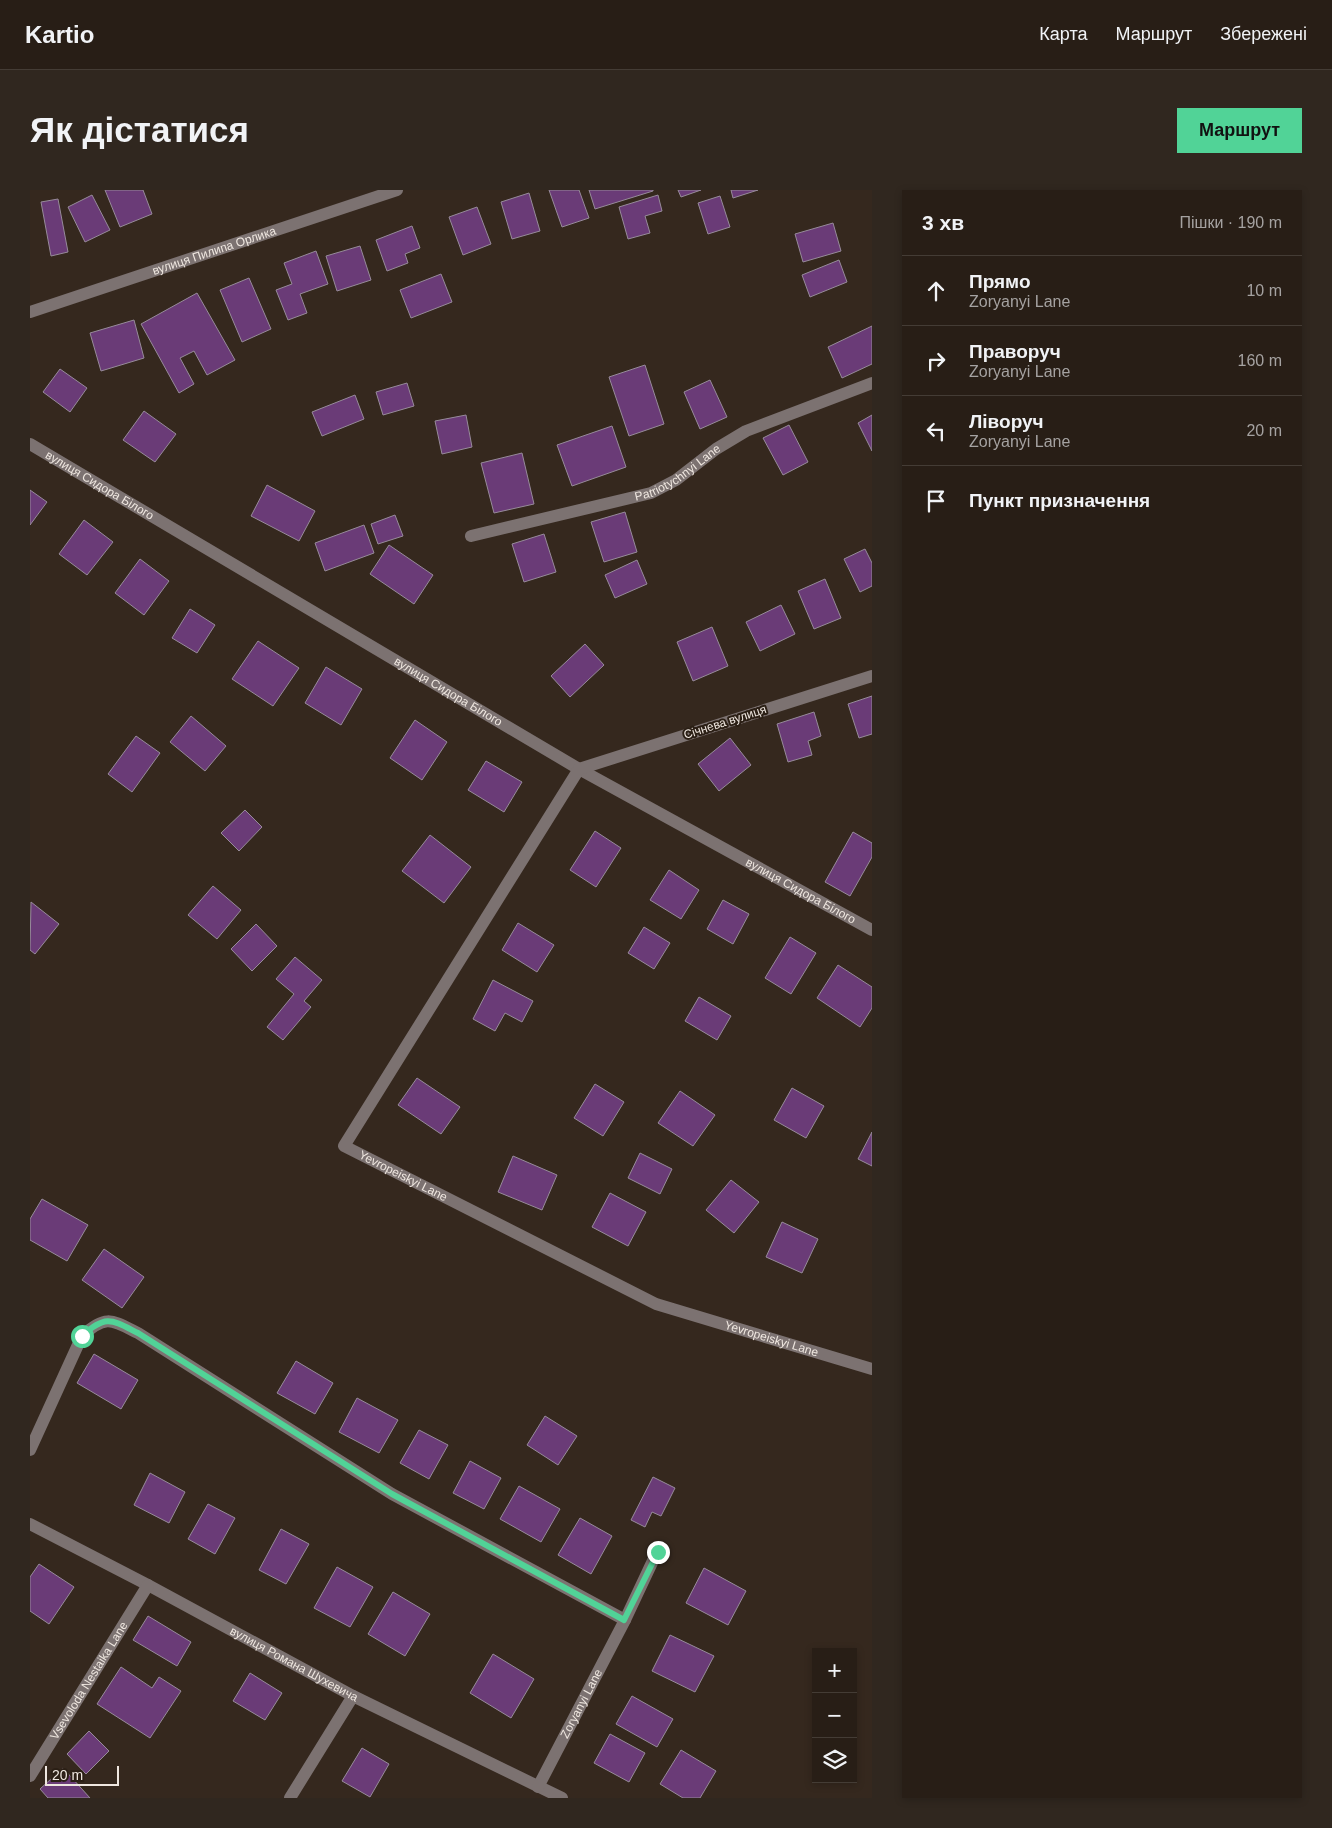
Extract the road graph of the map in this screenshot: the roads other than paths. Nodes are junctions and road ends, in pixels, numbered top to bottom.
1 (396, 190) edge
2 (30, 312) edge
3 (872, 383) edge
4 (30, 444) edge
5 (471, 536) dead end
6 (872, 676) edge
7 (579, 769) junction
8 (872, 930) edge
9 (872, 1369) edge
10 (30, 1450) edge
11 (30, 1524) edge
12 (658, 1552) dead end
13 (148, 1585) junction
14 (624, 1620) junction
15 (353, 1696) junction
16 (30, 1776) edge
17 (538, 1787) junction
18 (290, 1798) edge
19 (562, 1798) edge

1 - 2 street, вулиця Пилипа Орлика
3 - 5 street, Patriotychnyi Lane
4 - 7 street, вулиця Сидора Білого
6 - 7 street, Січнева вулиця
7 - 8 street, вулиця Сидора Білого
7 - 9 street, Yevropeiskyi Lane
10 - 14 street
11 - 13 street, вулиця Романа Шухевича
12 - 14 street, Zoryanyi Lane
13 - 15 street, вулиця Романа Шухевича
13 - 16 street, Vsevoloda Nestaika Lane
14 - 17 street, Zoryanyi Lane
15 - 17 street, вулиця Романа Шухевича
15 - 18 street
17 - 19 street, вулиця Романа Шухевича

